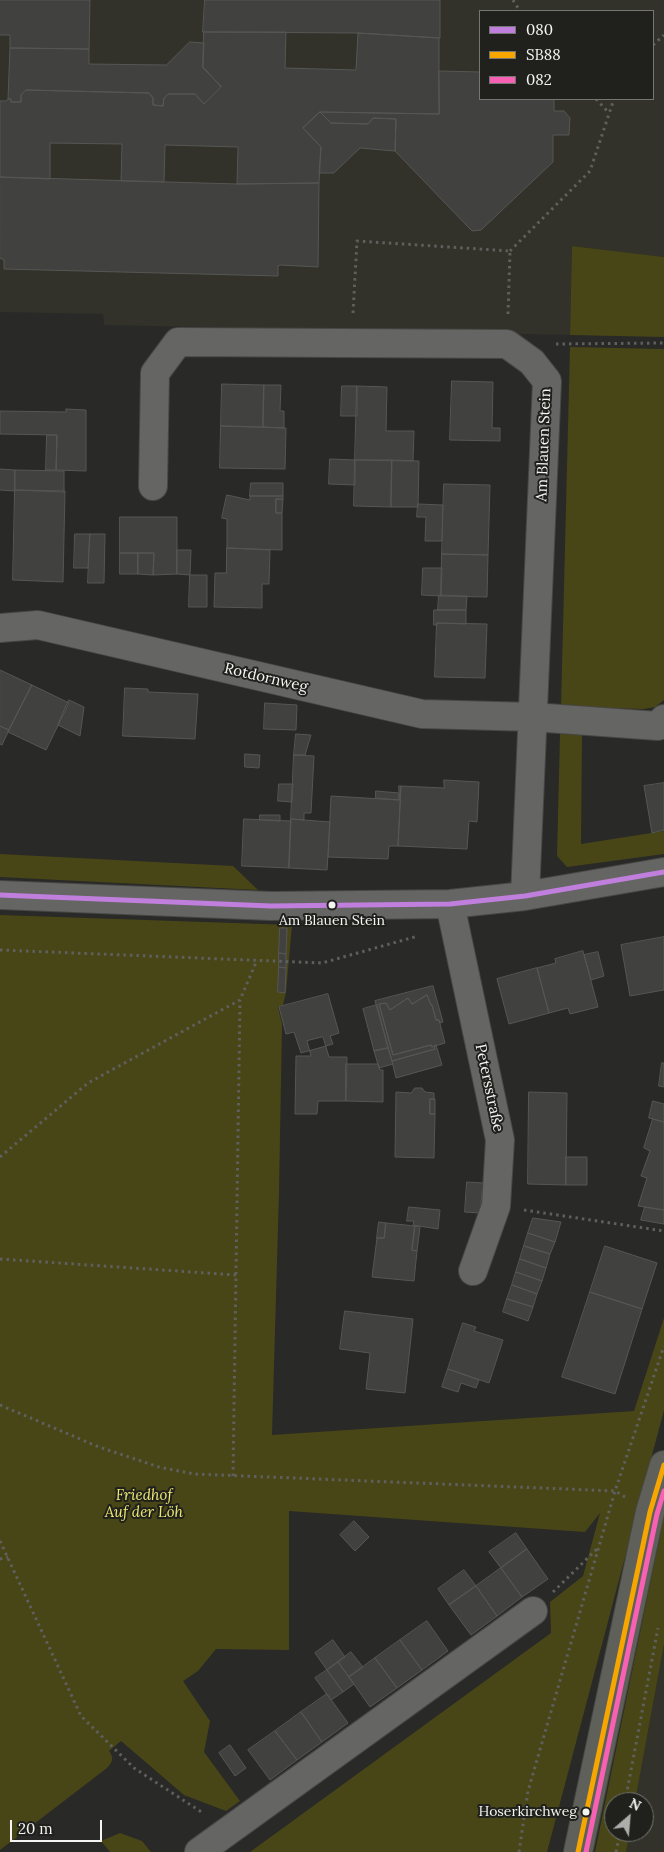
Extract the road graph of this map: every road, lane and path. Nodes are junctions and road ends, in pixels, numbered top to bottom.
1 (664, 34) edge
2 (654, 44) edge
3 (597, 100) edge
4 (614, 100) edge
5 (609, 113) junction
6 (510, 251) junction
7 (664, 343) edge
8 (352, 344) junction
9 (508, 344) junction
10 (153, 486) dead end
11 (0, 628) edge
12 (533, 717) junction
13 (664, 719) edge
14 (664, 872) edge
15 (0, 895) edge
16 (525, 896) junction
17 (453, 914) junction
18 (0, 950) edge
19 (257, 960) junction
20 (240, 1000) junction
21 (0, 1157) edge
22 (496, 1206) junction
23 (664, 1231) edge
24 (0, 1259) edge
25 (473, 1271) dead end
26 (236, 1275) junction
27 (664, 1346) edge
28 (0, 1405) edge
29 (664, 1465) edge
30 (233, 1476) junction
31 (615, 1491) junction
32 (0, 1541) edge
33 (600, 1546) junction
34 (8, 1557) junction
35 (0, 1559) edge
36 (533, 1611) joint
37 (658, 1627) dead end
38 (627, 1792) edge
39 (229, 1830) junction
40 (199, 1852) edge
41 (519, 1852) edge
42 (578, 1852) edge

1 - 2 path
3 - 5 path
4 - 5 path
5 - 6 path
6 - 8 path
6 - 9 path
7 - 9 path
8 - 9 street
8 - 10 street
9 - 12 street, Am Blauen Stein
11 - 12 street, Rotdornweg
12 - 13 street, Rotdornweg
12 - 16 street, Am Blauen Stein
14 - 16 street
15 - 17 street
16 - 17 street
17 - 19 path
17 - 22 street, Petersstraße
18 - 19 path
19 - 20 path
20 - 21 path
20 - 26 path
22 - 23 path
22 - 25 street, Petersstraße
24 - 26 path
26 - 30 path
27 - 31 path
28 - 30 path
29 - 42 main road
30 - 31 path
31 - 33 path
32 - 34 path
33 - 36 path
33 - 41 path
34 - 35 path
34 - 39 path
36 - 39 street
37 - 38 path
39 - 40 street

